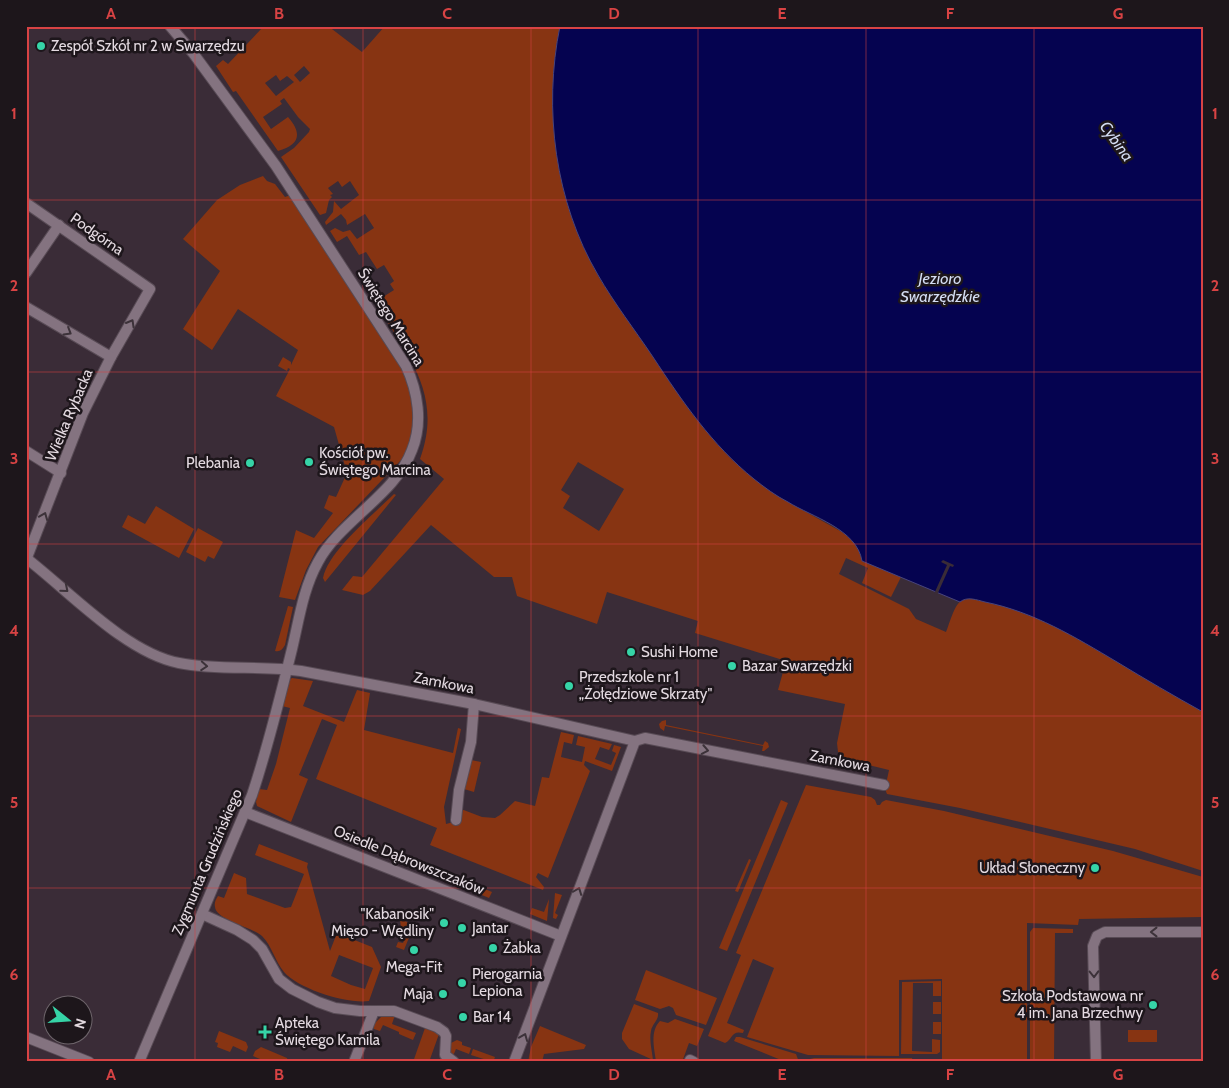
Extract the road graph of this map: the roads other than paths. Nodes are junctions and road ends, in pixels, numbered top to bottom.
1 (170, 26) edge
2 (26, 203) edge
3 (59, 225) junction
4 (26, 273) edge
5 (150, 289) joint
6 (26, 307) edge
7 (111, 357) junction
8 (26, 451) edge
9 (61, 473) junction
10 (26, 559) edge
11 (287, 669) junction
12 (474, 704) junction
13 (640, 739) junction
14 (884, 785) dead end
15 (245, 812) junction
16 (456, 820) dead end
17 (202, 914) junction
18 (1203, 932) edge
19 (561, 936) junction
20 (374, 1011) junction
21 (26, 1037) edge
22 (89, 1062) edge
23 (139, 1062) edge
24 (354, 1062) edge
25 (454, 1062) edge
26 (514, 1062) edge
27 (1096, 1062) edge

1 - 11 street, Świętego Marcina
2 - 3 street, Podgórna
3 - 4 street
3 - 5 street, Podgórna
7 -> 5 street, Wielka Rybacka
6 -> 7 street
7 - 9 street, Wielka Rybacka
8 - 9 street
10 -> 9 street, Wielka Rybacka
10 -> 11 street, Zamkowa
11 - 12 street, Zamkowa
11 - 15 street, Zygmunta Grudzińskiego
12 - 13 street, Zamkowa
12 - 16 street
13 -> 14 street, Zamkowa
19 -> 13 street
15 - 17 street, Zygmunta Grudzińskiego
15 - 19 street, Osiedle Dąbrowszczaków
17 - 20 street
17 - 23 street, Zygmunta Grudzińskiego
18 -> 27 street
26 -> 19 street
20 - 24 street
20 - 25 street
21 - 22 street

